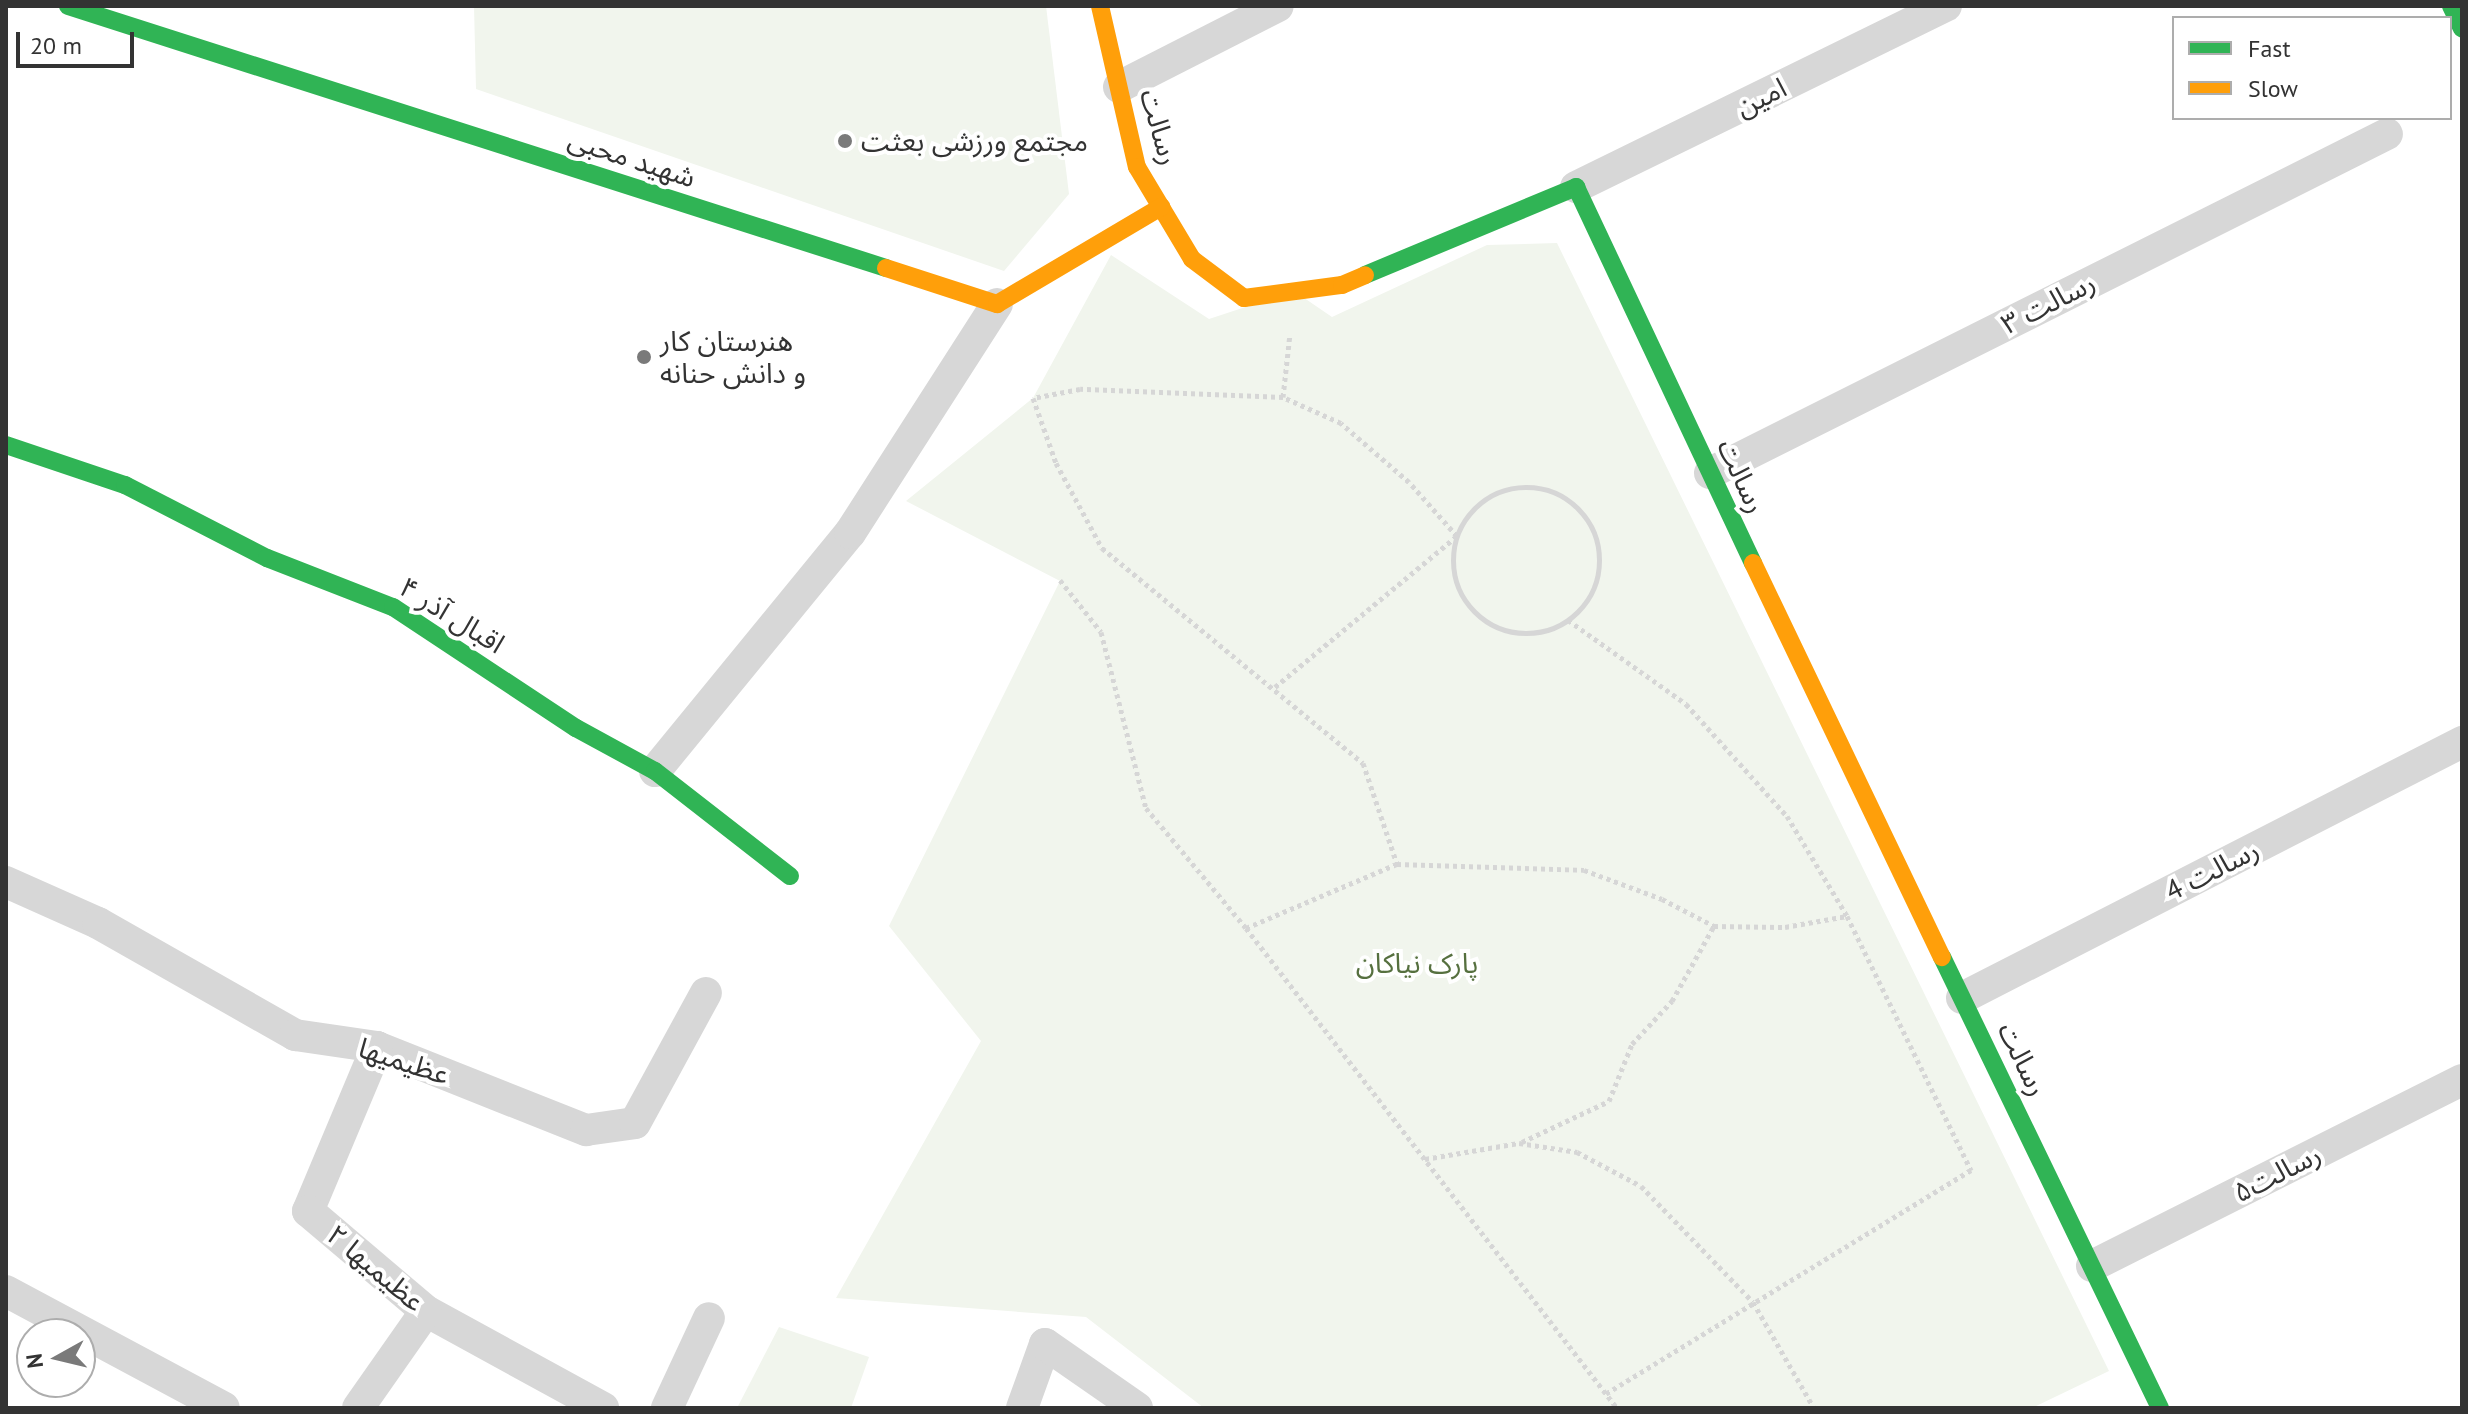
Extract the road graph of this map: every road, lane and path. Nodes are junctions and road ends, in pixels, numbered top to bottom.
1 (1100, 6) edge
2 (1278, 6) edge
3 (1946, 6) edge
4 (2451, 6) edge
5 (78, 7) edge
6 (2462, 29) edge
7 (1119, 87) junction
8 (2387, 134) dead end
9 (1576, 187) junction
10 (1161, 207) junction
11 (1294, 291) junction
12 (997, 304) junction
13 (1283, 397) junction
14 (6, 445) edge
15 (1710, 473) junction
16 (1457, 536) junction
17 (1060, 580) dead end
18 (1568, 620) junction
19 (1275, 687) junction
20 (2462, 742) edge
21 (655, 771) junction
22 (1397, 864) junction
23 (790, 876) dead end
24 (6, 882) edge
25 (1847, 916) junction
26 (1714, 926) junction
27 (1246, 928) junction
28 (706, 993) dead end
29 (1962, 998) junction
30 (377, 1047) junction
31 (2462, 1080) edge
32 (1519, 1143) junction
33 (1425, 1159) junction
34 (2092, 1266) junction
35 (6, 1291) edge
36 (1753, 1302) junction
37 (426, 1311) junction
38 (709, 1318) dead end
39 (1606, 1394) junction
40 (224, 1408) edge
41 (358, 1408) edge
42 (603, 1408) edge
43 (667, 1408) edge
44 (1022, 1408) edge
45 (1137, 1408) edge
46 (1617, 1408) edge
47 (1814, 1408) edge
48 (2160, 1408) edge

1 - 7 street, رسالت
2 - 7 street
3 - 9 street, امین
4 - 6 street
5 - 12 street, شهید محبی
7 - 10 street, رسالت
8 - 15 street, رسالت ۳
9 - 11 street, رسالت
9 - 15 street, رسالت
10 - 11 street, رسالت
10 - 12 street
11 - 13 path
12 - 21 street
13 - 16 path
13 - 19 path
14 - 21 street, اقبال آذر ۴
15 - 29 street, رسالت
16 - 18 path
16 - 18 path
16 - 19 path
17 - 27 path
18 - 25 path
19 - 22 path
20 - 29 street, رسالت 4
21 - 23 street, اقبال آذر ۴
22 - 26 path
22 - 27 path
24 - 30 street, عظیمیها
25 - 26 path
25 - 36 path
26 - 32 path
27 - 33 path
28 - 30 street, عظیمیها
29 - 34 street, رسالت
30 - 37 street, عظیمیها ۲
31 - 34 street, رسالت۵
32 - 33 path
32 - 36 path
33 - 39 path
34 - 48 street, رسالت
35 - 40 street
36 - 39 path
36 - 47 path
37 - 41 street
37 - 42 street, عظیمیها ۲
38 - 43 street
39 - 46 path
44 - 45 street

